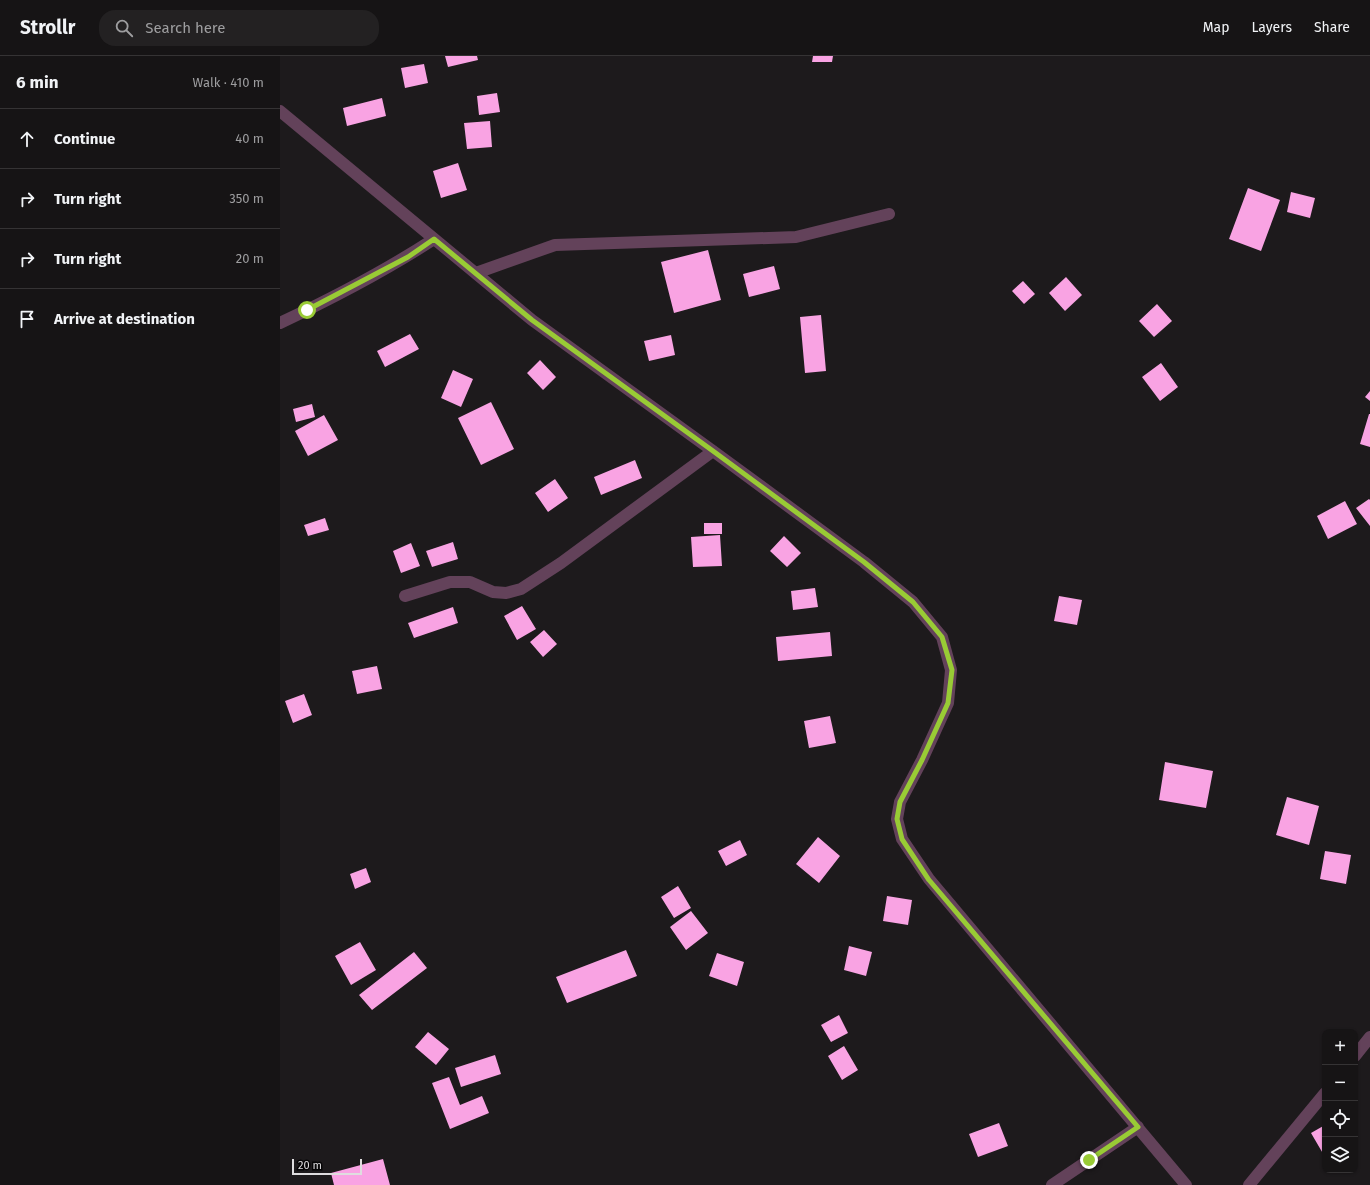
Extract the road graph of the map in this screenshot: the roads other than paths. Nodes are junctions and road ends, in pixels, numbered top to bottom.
1 (280, 111) edge
2 (889, 214) dead end
3 (434, 239) junction
4 (476, 273) junction
5 (280, 322) edge
6 (713, 451) junction
7 (405, 596) dead end
8 (1370, 1037) edge
9 (1358, 1052) edge
10 (1322, 1097) edge
11 (1138, 1127) junction
12 (1052, 1185) edge
13 (1186, 1185) edge
14 (1249, 1185) edge

1 - 3 street
2 - 4 street
3 - 4 street
3 - 5 street
4 - 6 street
6 - 7 street
6 - 11 street
8 - 9 street
10 - 14 street
11 - 12 street
11 - 13 street

